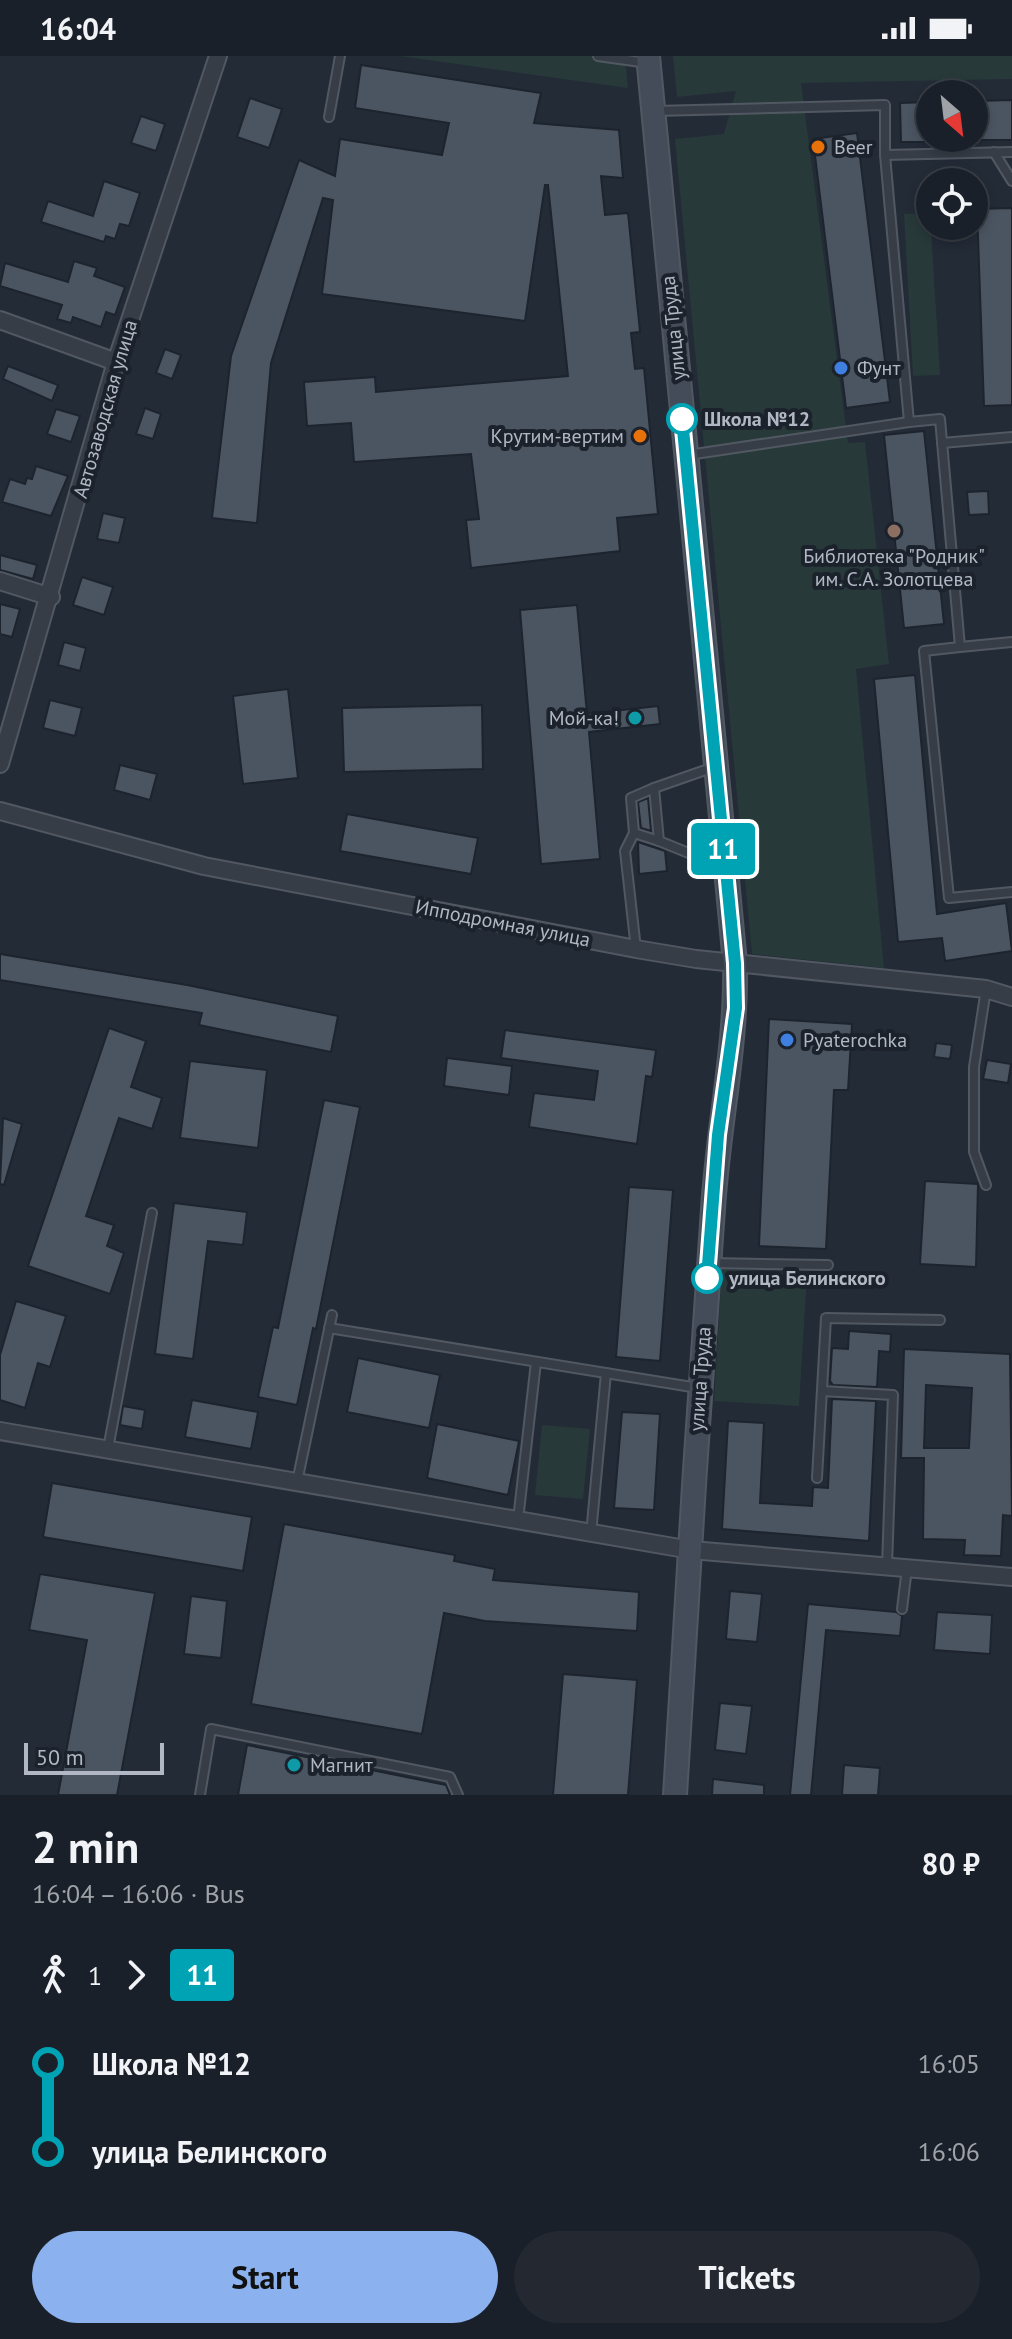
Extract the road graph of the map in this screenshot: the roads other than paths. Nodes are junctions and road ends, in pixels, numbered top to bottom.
1 (218, 56) edge
2 (340, 56) edge
3 (598, 56) edge
4 (648, 59) edge
5 (651, 111) junction
6 (329, 117) dead end
7 (994, 152) junction
8 (1012, 152) edge
9 (885, 155) junction
10 (1012, 181) edge
11 (0, 320) edge
12 (116, 362) junction
13 (909, 422) junction
14 (1012, 437) edge
15 (942, 443) junction
16 (687, 456) junction
17 (0, 581) edge
18 (51, 597) junction
19 (1012, 642) edge
20 (960, 647) junction
21 (0, 764) edge
22 (715, 766) junction
23 (654, 788) junction
24 (0, 811) edge
25 (634, 833) junction
26 (659, 841) junction
27 (725, 867) junction
28 (1012, 892) edge
29 (636, 949) junction
30 (735, 963) junction
31 (986, 989) junction
32 (1012, 997) edge
33 (986, 1185) dead end
34 (152, 1213) dead end
35 (709, 1263) junction
36 (828, 1265) dead end
37 (332, 1315) dead end
38 (940, 1320) dead end
39 (329, 1328) junction
40 (536, 1362) junction
41 (606, 1373) junction
42 (699, 1388) junction
43 (822, 1391) junction
44 (0, 1431) edge
45 (108, 1450) junction
46 (817, 1478) dead end
47 (297, 1483) junction
48 (518, 1521) junction
49 (591, 1534) junction
50 (691, 1550) junction
51 (887, 1567) junction
52 (907, 1568) junction
53 (1012, 1577) edge
54 (902, 1609) dead end
55 (200, 1795) edge
56 (458, 1795) edge
57 (675, 1795) edge

1 - 12 street, Автозаводская улица
2 - 6 lane
3 - 4 lane
4 - 5 main road, улица Труда
5 - 9 lane
5 - 16 main road, улица Труда
7 - 8 lane
7 - 9 lane
7 - 10 lane
9 - 13 lane
11 - 12 street
12 - 18 street, Автозаводская улица
13 - 15 lane
13 - 16 lane
14 - 15 lane
15 - 20 lane
16 - 22 main road, улица Труда
17 - 18 street
18 - 21 street, Автозаводская улица
19 - 20 lane
20 - 28 lane
22 - 23 lane
22 - 27 main road, улица Труда
23 - 25 lane
23 - 26 lane
24 - 29 street, Ипподромная улица
25 - 26 lane
25 - 29 lane
26 - 27 lane
27 - 30 main road, улица Труда
29 - 30 street, Ипподромная улица
30 - 31 street, Ипподромная улица
30 - 35 main road, улица Труда
31 - 32 street, Ипподромная улица
31 - 33 lane
34 - 45 lane
35 - 36 lane
35 - 42 main road, улица Труда
37 - 39 lane
38 - 43 lane
39 - 40 lane
39 - 47 lane
40 - 41 lane
40 - 48 lane
41 - 42 lane
41 - 49 lane
42 - 50 main road, улица Труда
43 - 46 lane
43 - 51 lane
44 - 45 street
45 - 47 street
47 - 48 street
48 - 49 street
49 - 50 street
50 - 51 street
50 - 57 main road, улица Труда
51 - 52 street
52 - 53 street
52 - 54 lane
55 - 56 lane

